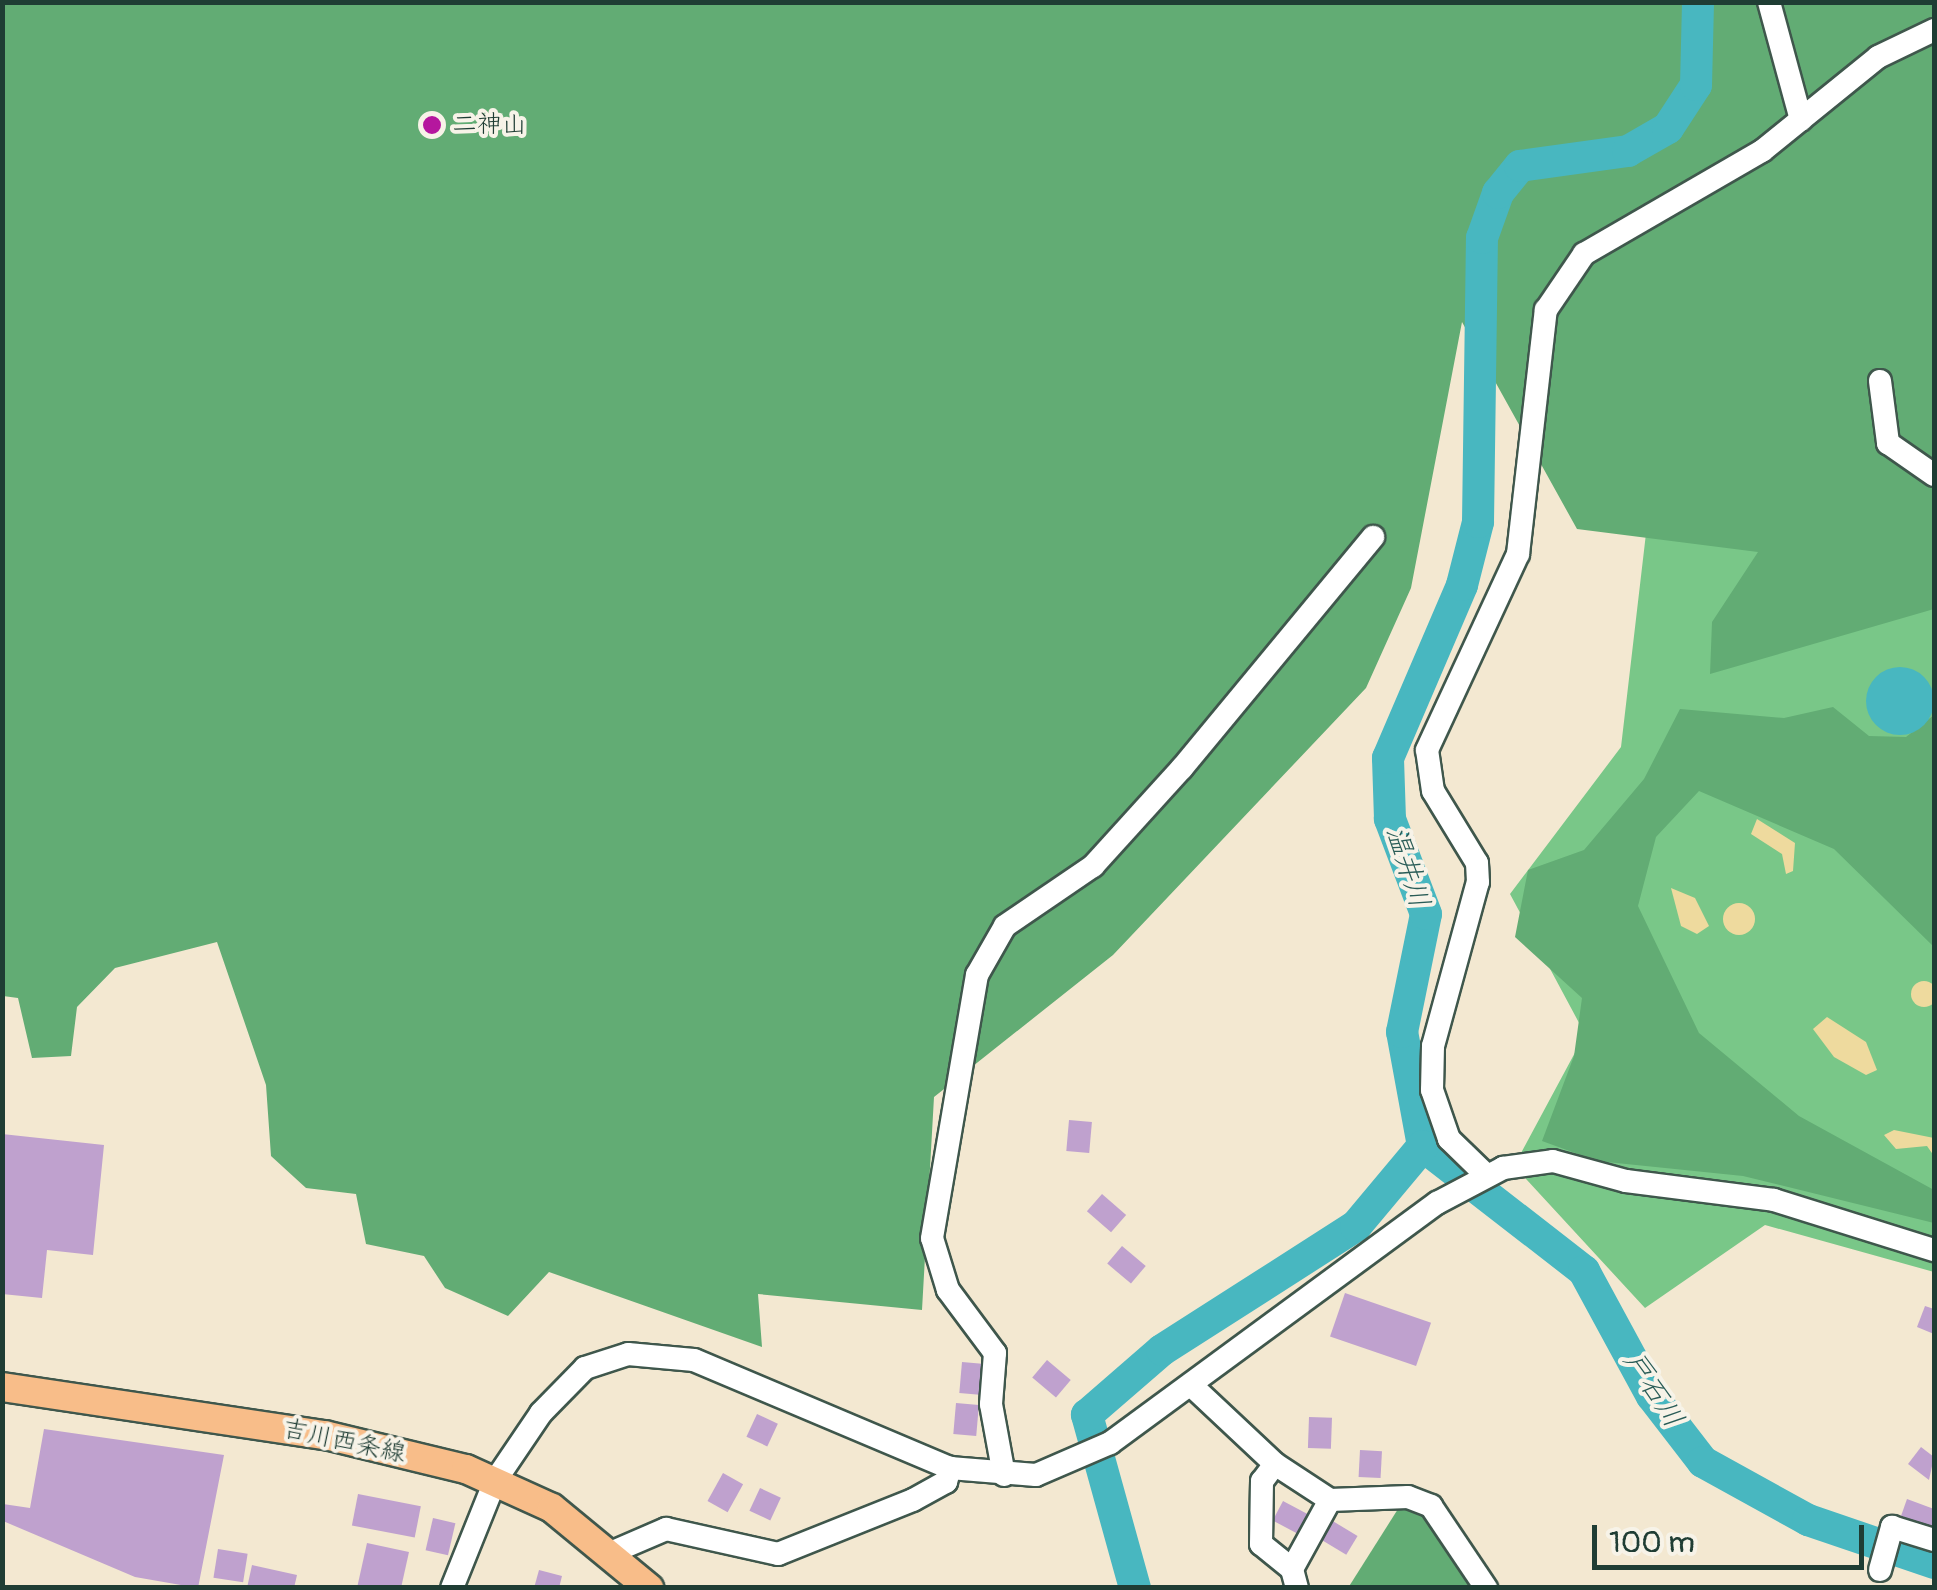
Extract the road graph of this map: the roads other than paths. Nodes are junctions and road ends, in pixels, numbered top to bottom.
1 (1769, 2) edge
2 (1934, 30) edge
3 (1801, 120) junction
4 (1880, 381) dead end
5 (1934, 475) edge
6 (1373, 537) dead end
7 (1484, 1173) junction
8 (1934, 1250) edge
9 (1192, 1386) junction
10 (2, 1387) edge
11 (1275, 1464) junction
12 (950, 1468) junction
13 (1004, 1475) junction
14 (495, 1481) junction
15 (1330, 1500) junction
16 (1934, 1540) edge
17 (615, 1552) junction
18 (1880, 1570) dead end
19 (1294, 1578) edge
20 (452, 1588) edge
21 (650, 1588) edge
22 (1486, 1588) edge

1 - 3 street
2 - 3 street
3 - 7 street
4 - 5 street
6 - 13 street
7 - 8 street
7 - 9 street
9 - 11 street
9 - 13 street
10 - 14 main road, 吉川西条線
11 - 15 street
11 - 19 street
12 - 13 street
12 - 14 street
12 - 17 street
14 - 17 main road, 吉川西条線
14 - 20 street
15 - 19 street
15 - 22 street
16 - 18 street
17 - 21 main road, 吉川西条線

